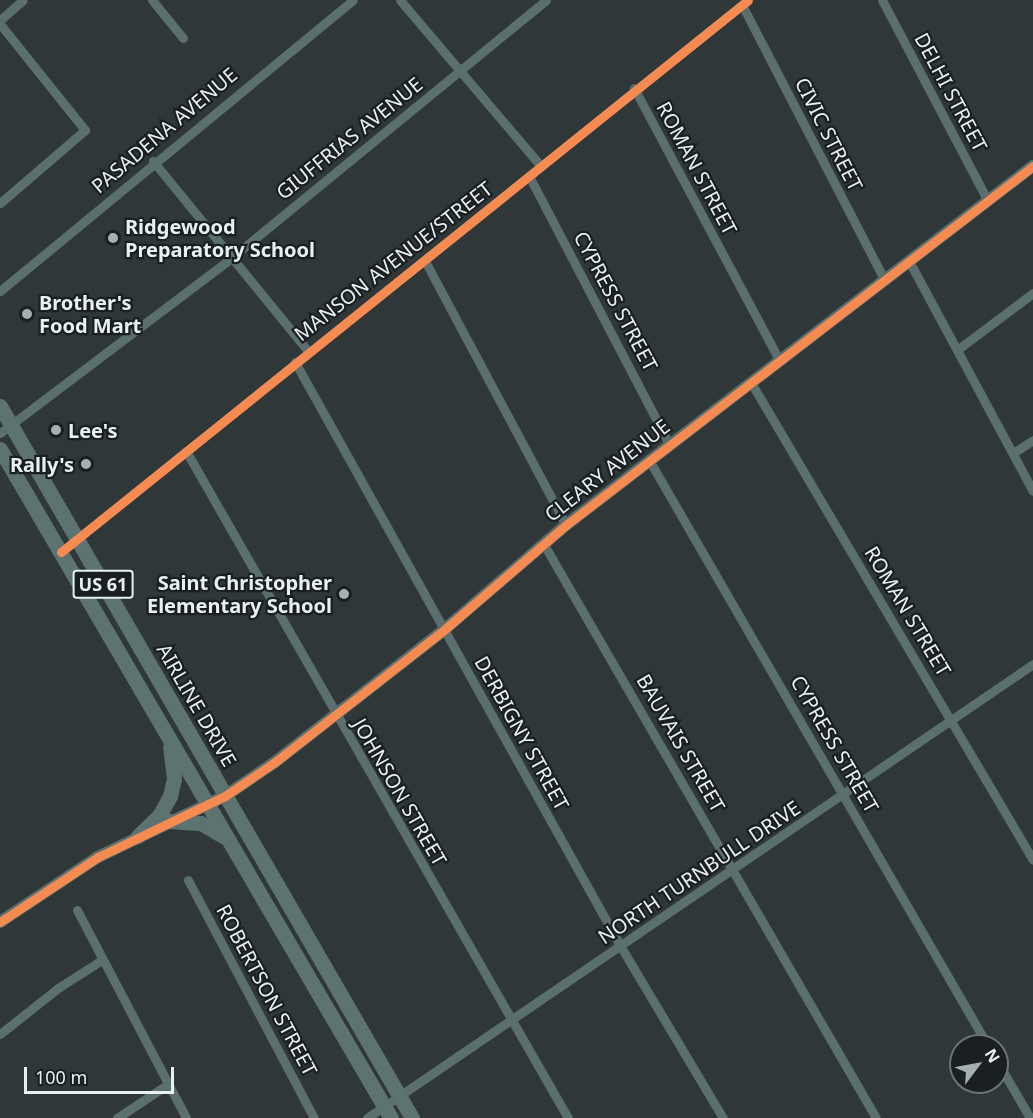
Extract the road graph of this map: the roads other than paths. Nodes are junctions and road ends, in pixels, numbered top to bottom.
1 (23, 0) edge
2 (152, 0) edge
3 (353, 0) edge
4 (400, 0) edge
5 (546, 0) edge
6 (882, 0) edge
7 (745, 2) edge
8 (0, 20) edge
9 (0, 24) edge
10 (183, 38) dead end
11 (460, 71) junction
12 (634, 88) junction
13 (153, 161) junction
14 (541, 166) junction
15 (1033, 166) edge
16 (529, 176) junction
17 (988, 201) junction
18 (0, 203) edge
19 (231, 258) junction
20 (425, 261) junction
21 (909, 261) junction
22 (884, 279) junction
23 (0, 291) edge
24 (1033, 293) edge
25 (957, 350) junction
26 (308, 351) junction
27 (779, 359) junction
28 (295, 362) junction
29 (750, 381) junction
30 (0, 406) edge
31 (5, 429) edge
32 (1033, 440) edge
33 (669, 444) junction
34 (0, 449) edge
35 (186, 451) junction
36 (1013, 453) junction
37 (649, 460) junction
38 (1033, 491) edge
39 (566, 525) junction
40 (77, 540) junction
41 (543, 543) junction
42 (61, 552) junction
43 (445, 629) junction
44 (1033, 664) edge
45 (335, 715) junction
46 (952, 721) junction
47 (166, 732) junction
48 (844, 795) junction
49 (225, 796) junction
50 (207, 804) junction
51 (170, 820) junction
52 (138, 836) junction
53 (227, 839) junction
54 (1033, 860) edge
55 (734, 870) junction
56 (188, 880) dead end
57 (77, 910) dead end
58 (0, 922) edge
59 (621, 947) junction
60 (102, 960) junction
61 (511, 1021) junction
62 (0, 1034) edge
63 (981, 1034) edge
64 (1009, 1082) edge
65 (168, 1084) junction
66 (400, 1095) junction
67 (387, 1112) edge
68 (117, 1118) edge
69 (186, 1118) edge
70 (314, 1118) edge
71 (367, 1118) edge
72 (412, 1118) edge
73 (568, 1118) edge
74 (723, 1118) edge
75 (876, 1118) edge
76 (1030, 1118) edge

1 - 8 street
2 - 10 street
3 - 13 street, PASADENA AVENUE
4 - 11 street
5 - 11 street, GIUFFRIAS AVENUE
6 - 17 street, DELHI STREET
7 - 12 street, MANSON AVENUE/STREET
7 - 22 street, CIVIC STREET
9 - 18 street
11 - 14 street
11 - 19 street, GIUFFRIAS AVENUE
12 - 14 street, MANSON AVENUE/STREET
12 - 27 street, ROMAN STREET
13 - 19 street
13 - 23 street, PASADENA AVENUE
14 - 16 street, MANSON AVENUE/STREET
15 - 17 street, CLEARY AVENUE
16 - 20 street, MANSON AVENUE/STREET
16 - 33 street, CYPRESS STREET
17 - 21 street, CLEARY AVENUE
19 - 26 street
19 - 31 street, GIUFFRIAS AVENUE
20 - 26 street, MANSON AVENUE/STREET
20 - 39 street
21 - 22 street, CLEARY AVENUE
21 - 25 street
22 - 27 street, CLEARY AVENUE
24 - 25 street
25 - 36 street
26 - 28 street, MANSON AVENUE/STREET
27 - 29 street, CLEARY AVENUE
28 - 35 street, MANSON AVENUE/STREET
28 - 43 street, DERBIGNY STREET
29 - 33 street, CLEARY AVENUE
29 - 46 street, ROMAN STREET
30 - 31 highway, AIRLINE DRIVE / US 61
31 - 40 highway, AIRLINE DRIVE / US 61
32 - 36 street
33 - 37 street, CLEARY AVENUE
34 - 42 highway, AIRLINE DRIVE / US 61
35 - 40 street, MANSON AVENUE/STREET
35 - 45 street, JOHNSON STREET
36 - 38 street
37 - 39 street, CLEARY AVENUE
37 - 48 street, CYPRESS STREET
39 - 41 street, CLEARY AVENUE
40 - 42 street, MANSON AVENUE/STREET
40 - 49 highway, AIRLINE DRIVE / US 61
41 - 43 street, CLEARY AVENUE
41 - 55 street, BAUVAIS STREET
42 - 47 highway, AIRLINE DRIVE / US 61
43 - 45 street, CLEARY AVENUE
43 - 59 street, DERBIGNY STREET
44 - 46 street, NORTH TURNBULL DRIVE
45 - 49 street, CLEARY AVENUE
45 - 61 street, JOHNSON STREET
46 - 48 street, NORTH TURNBULL DRIVE
46 - 54 street, ROMAN STREET
47 - 50 highway, AIRLINE DRIVE / US 61
47 - 52 highway
48 - 55 street, NORTH TURNBULL DRIVE
48 - 63 street, CYPRESS STREET
49 - 50 street, CLEARY AVENUE
49 - 66 highway, AIRLINE DRIVE / US 61
50 - 51 street, CLEARY AVENUE
50 - 53 highway, AIRLINE DRIVE / US 61
51 - 52 street, CLEARY AVENUE
51 - 53 highway
52 - 58 street, CLEARY AVENUE
53 - 67 highway, AIRLINE DRIVE / US 61
55 - 59 street, NORTH TURNBULL DRIVE
55 - 75 street, BAUVAIS STREET
56 - 70 street, ROBERTSON STREET
57 - 60 street
59 - 61 street, NORTH TURNBULL DRIVE
59 - 74 street, DERBIGNY STREET
60 - 62 street
60 - 65 street
61 - 66 street, NORTH TURNBULL DRIVE
61 - 73 street, JOHNSON STREET
64 - 76 street
65 - 68 street
65 - 69 street
66 - 67 street, NORTH TURNBULL DRIVE
66 - 72 highway, AIRLINE DRIVE / US 61
67 - 71 street, NORTH TURNBULL DRIVE

